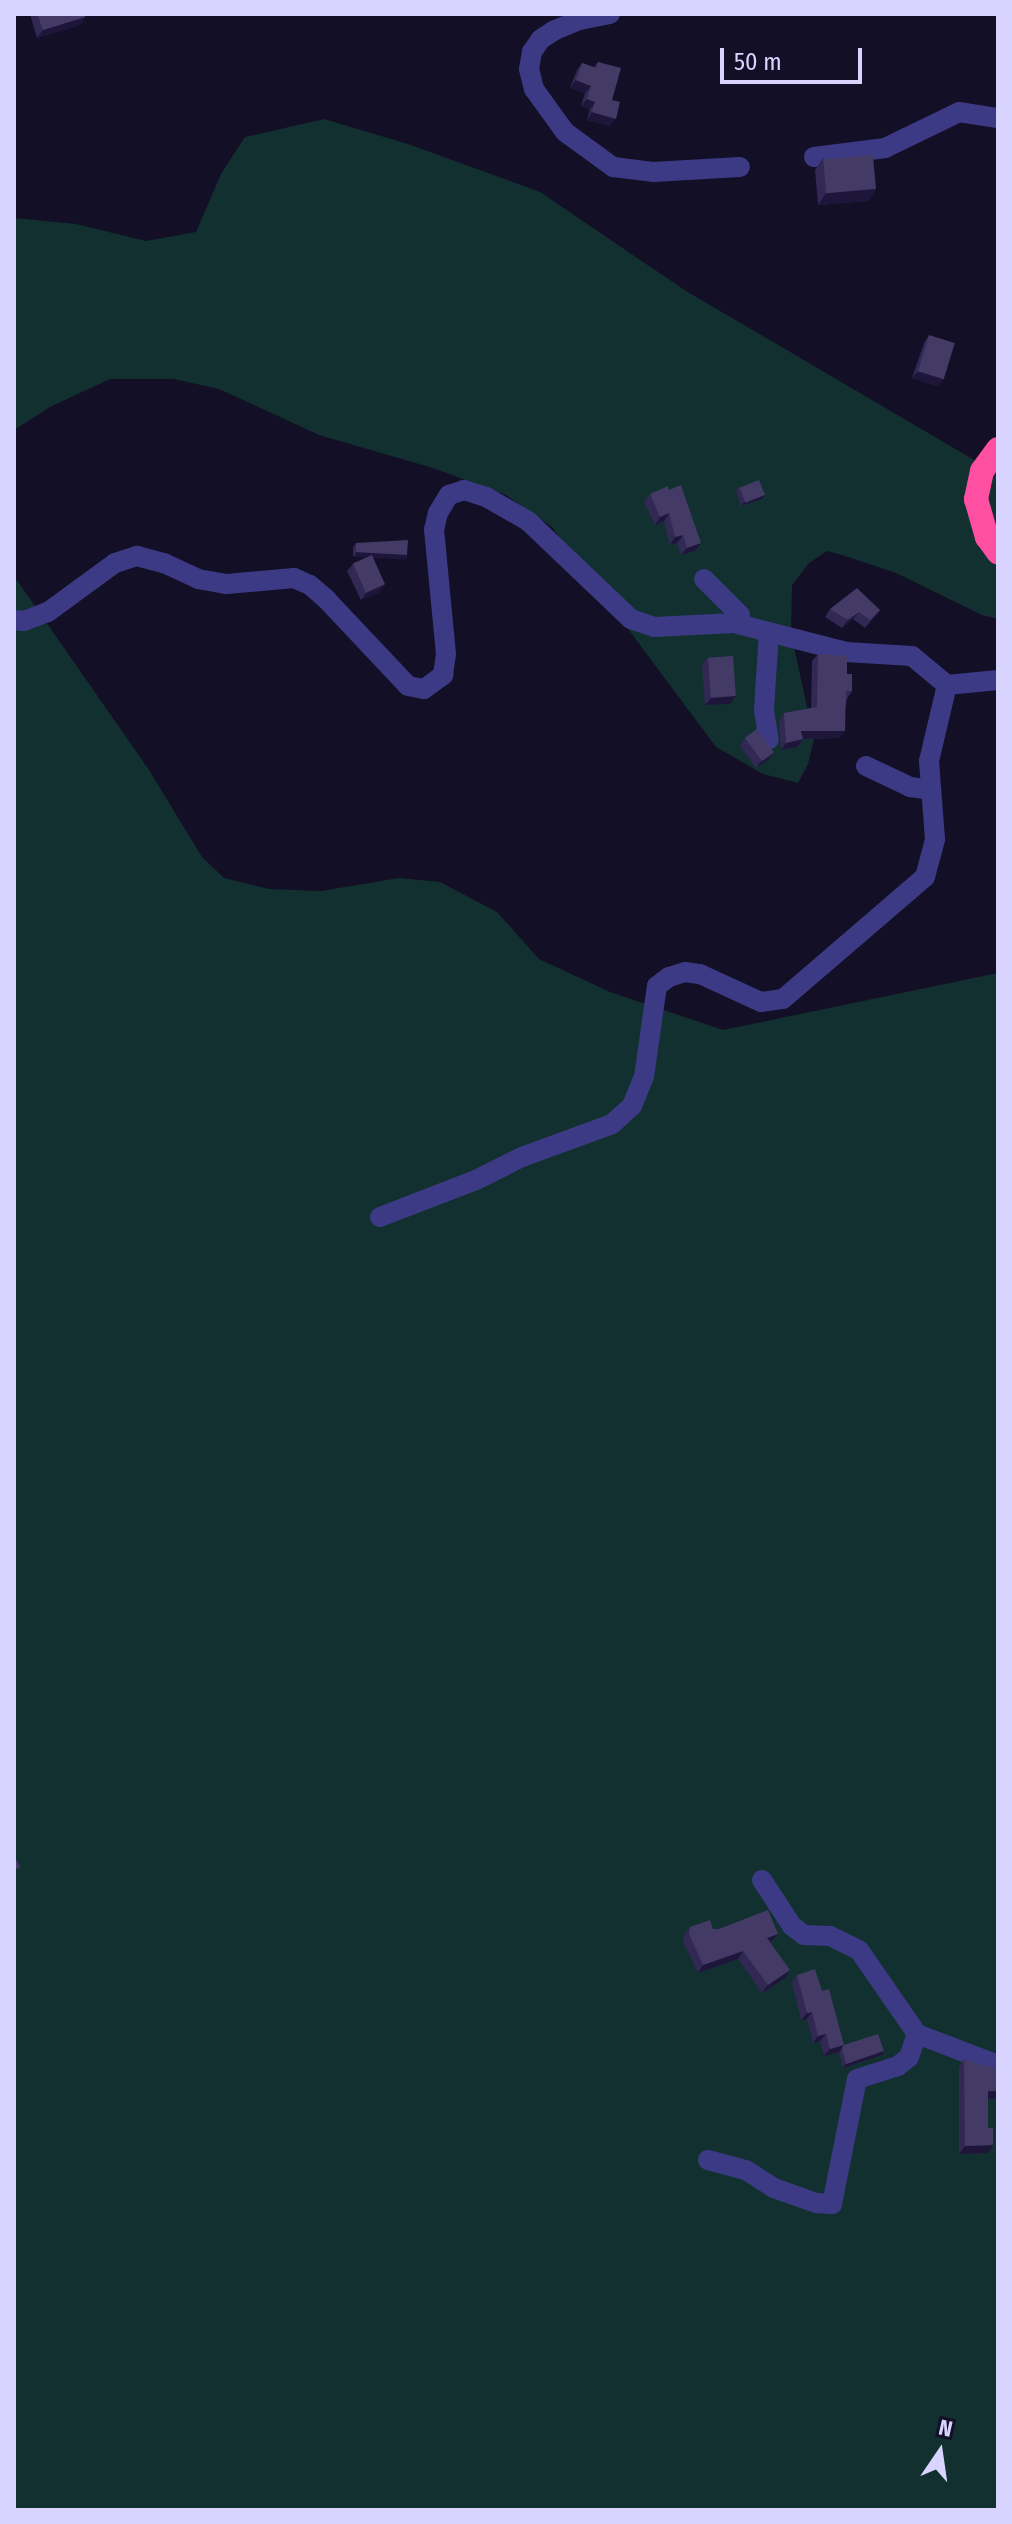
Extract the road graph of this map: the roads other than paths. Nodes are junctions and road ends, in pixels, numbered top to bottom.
1 (610, 14) edge
2 (998, 118) edge
3 (814, 157) dead end
4 (740, 167) dead end
5 (998, 449) edge
6 (998, 552) edge
7 (704, 579) dead end
8 (14, 620) edge
9 (740, 624) junction
10 (769, 632) junction
11 (998, 680) edge
12 (947, 685) junction
13 (769, 740) edge
14 (866, 766) dead end
15 (931, 790) junction
16 (380, 1217) dead end
17 (762, 1880) dead end
18 (917, 2034) junction
19 (998, 2065) edge
20 (708, 2160) dead end

1 - 4 street
2 - 3 street
5 - 6 highway
7 - 9 street
8 - 9 street
9 - 10 street
10 - 12 street
10 - 13 street
11 - 12 street
12 - 15 street
14 - 15 street
15 - 16 street
17 - 18 street
18 - 19 street
18 - 20 street

